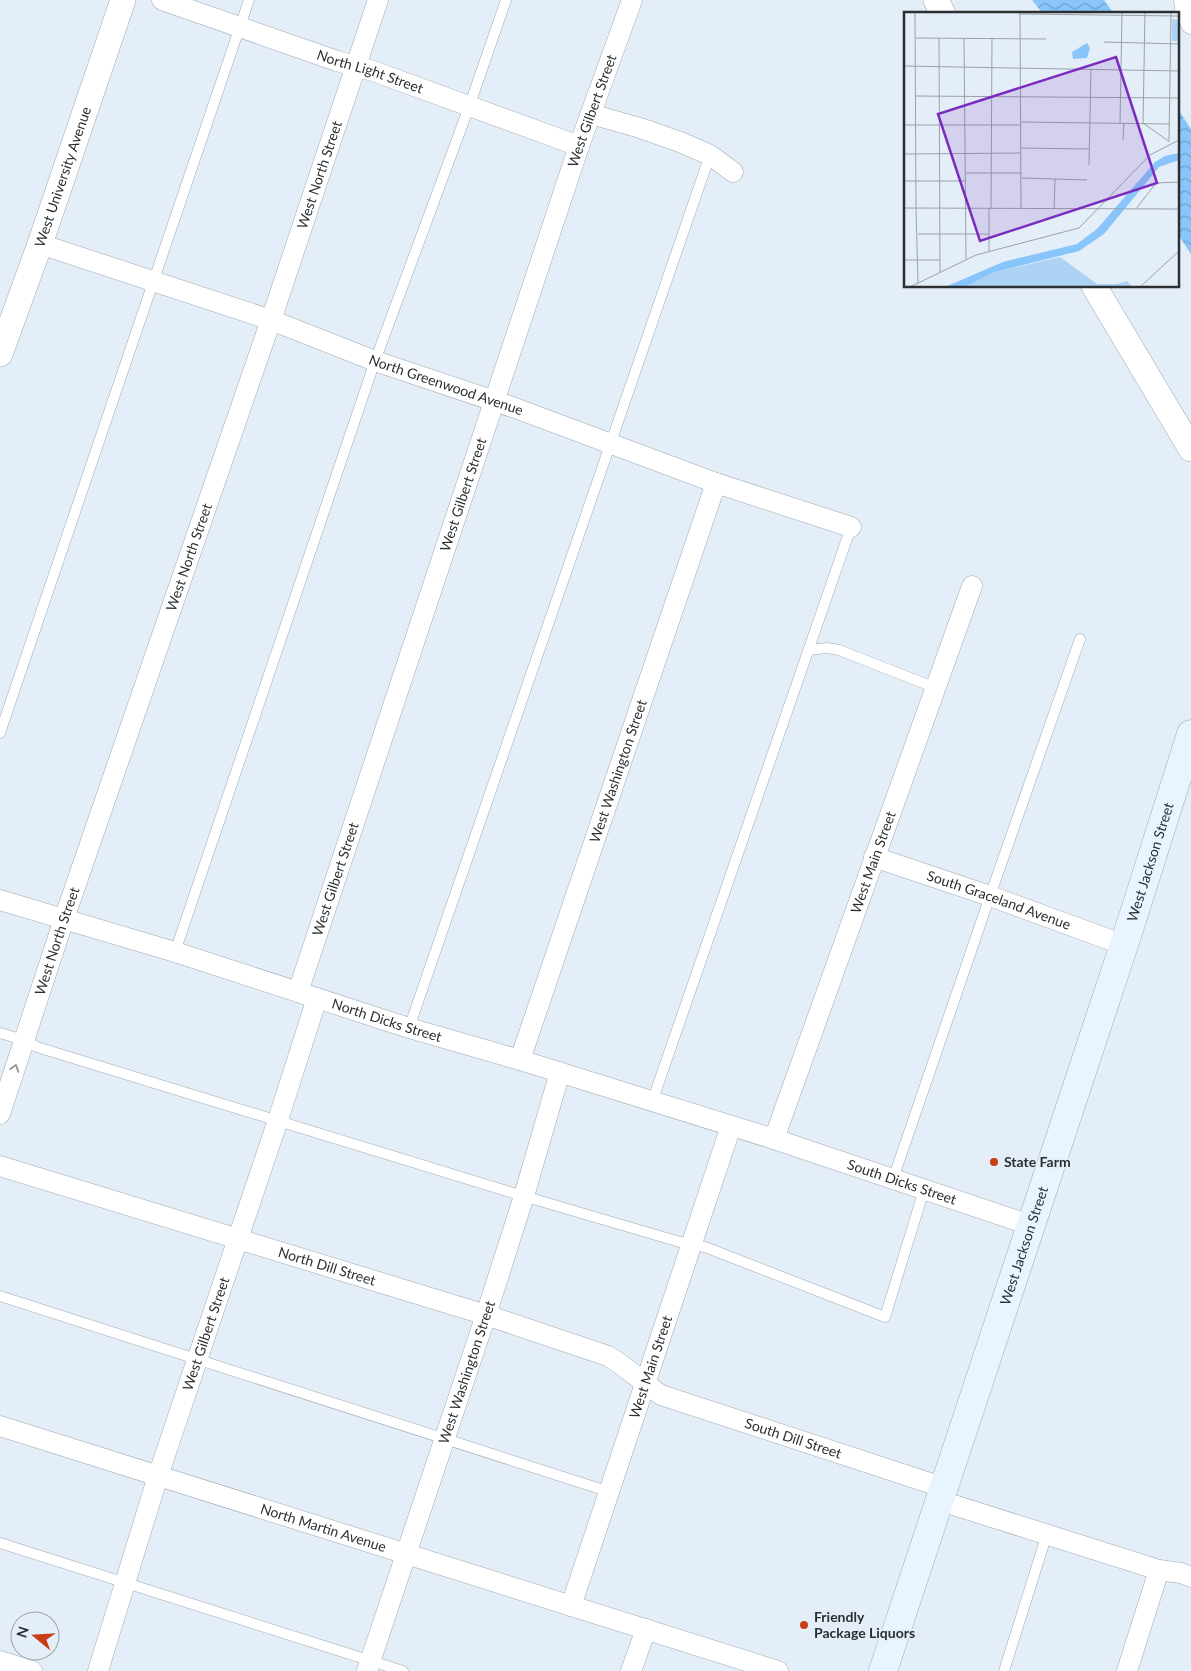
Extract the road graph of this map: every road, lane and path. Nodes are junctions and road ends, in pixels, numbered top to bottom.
1 (123, 0) edge
2 (162, 0) edge
3 (249, 0) edge
4 (378, 0) edge
5 (506, 0) edge
6 (632, 0) edge
7 (936, 0) edge
8 (1184, 0) edge
9 (942, 12) edge
10 (1191, 24) edge
11 (239, 27) junction
12 (355, 66) junction
13 (469, 107) junction
14 (591, 114) junction
15 (579, 146) junction
16 (710, 154) junction
17 (733, 172) dead end
18 (40, 244) junction
19 (154, 282) junction
20 (1095, 288) edge
21 (271, 320) junction
22 (0, 354) edge
23 (375, 361) junction
24 (493, 402) junction
25 (612, 444) junction
26 (1191, 449) edge
27 (716, 483) junction
28 (852, 527) joint
29 (972, 586) dead end
30 (1080, 639) dead end
31 (809, 650) junction
32 (936, 688) junction
33 (0, 733) edge
34 (1191, 734) edge
35 (874, 857) junction
36 (990, 896) junction
37 (0, 900) edge
38 (64, 919) junction
39 (1124, 945) junction
40 (175, 952) junction
41 (298, 992) junction
42 (317, 998) junction
43 (409, 1028) junction
44 (0, 1033) edge
45 (24, 1040) junction
46 (520, 1060) junction
47 (560, 1072) junction
48 (652, 1102) junction
49 (0, 1114) edge
50 (278, 1120) junction
51 (731, 1126) junction
52 (774, 1139) junction
53 (0, 1166) edge
54 (893, 1179) junction
55 (924, 1190) junction
56 (524, 1196) junction
57 (1030, 1225) junction
58 (238, 1240) junction
59 (691, 1245) junction
60 (0, 1296) edge
61 (486, 1315) junction
62 (198, 1360) junction
63 (645, 1384) junction
64 (0, 1426) edge
65 (445, 1438) junction
66 (158, 1476) junction
67 (610, 1492) junction
68 (943, 1494) junction
69 (1047, 1534) junction
70 (0, 1543) edge
71 (407, 1554) junction
72 (1159, 1570) junction
73 (1191, 1577) edge
74 (126, 1582) junction
75 (572, 1606) junction
76 (646, 1629) junction
77 (0, 1661) edge
78 (368, 1666) edge
79 (770, 1670) edge
80 (32, 1671) edge
81 (98, 1671) edge
82 (403, 1671) edge
83 (631, 1671) edge
84 (883, 1671) edge
85 (1004, 1671) edge
86 (1127, 1671) edge

1 - 18 street, West University Avenue
2 - 11 street, North Light Street
3 - 11 lane
4 - 12 street, West North Street
5 - 13 lane
6 - 14 street, West Gilbert Street
7 - 9 street
8 - 10 street
11 - 12 street, North Light Street
11 - 19 lane
12 - 13 street, North Light Street
12 - 21 street, West North Street
13 - 15 street, North Light Street
13 - 23 lane
14 - 15 street, West Gilbert Street
14 - 16 street
15 - 24 street, West Gilbert Street
16 - 17 street
16 - 25 lane
18 - 19 street, North Greenwood Avenue
18 - 22 street, West University Avenue
19 - 21 street, North Greenwood Avenue
19 - 33 lane
20 - 26 street
21 - 23 street, North Greenwood Avenue
21 - 38 street, West North Street
23 - 24 street, North Greenwood Avenue
23 - 40 lane
24 - 25 street, North Greenwood Avenue
24 - 41 street, West Gilbert Street
25 - 27 street, North Greenwood Avenue
25 - 43 lane
27 - 28 street, North Greenwood Avenue
27 - 46 street, West Washington Street
28 - 31 lane
29 - 32 street, West Main Street
30 - 36 lane
31 - 32 lane
31 - 48 lane
32 - 35 street, West Main Street
34 - 39 main road, West Jackson Street
35 - 36 street, South Graceland Avenue
35 - 52 street, West Main Street
36 - 39 street, South Graceland Avenue
36 - 54 lane
37 - 38 street, North Dicks Street
38 - 40 street, North Dicks Street
38 - 45 street, West North Street
39 - 57 main road, West Jackson Street
40 - 41 street, North Dicks Street
41 - 42 street, North Dicks Street
42 - 43 street, North Dicks Street
42 - 50 street, West Gilbert Street
43 - 46 street, North Dicks Street
44 - 45 lane
49 -> 45 street, West North Street
45 - 50 lane
46 - 47 street, North Dicks Street
47 - 48 street, North Dicks Street
47 - 56 street, West Washington Street
48 - 51 street, North Dicks Street
50 - 56 lane
50 - 58 street, West Gilbert Street
51 - 52 street, North Dicks Street
51 - 59 street, West Main Street
52 - 54 street, South Dicks Street
53 - 58 street, North Dill Street
54 - 55 street, South Dicks Street
55 - 57 street, South Dicks Street
55 - 59 lane
56 - 59 lane
56 - 61 street, West Washington Street
57 - 68 main road, West Jackson Street
58 - 61 street, North Dill Street
58 - 62 street, West Gilbert Street
59 - 63 street, West Main Street
60 - 62 lane
61 - 63 street, North Dill Street
61 - 65 street, West Washington Street
62 - 65 lane
62 - 66 street, West Gilbert Street
63 - 67 street, West Main Street
63 - 68 street, South Dill Street
64 - 66 street, North Martin Avenue
65 - 67 lane
65 - 71 street, West Washington Street
66 - 71 street, North Martin Avenue
66 - 74 street, West Gilbert Street
67 - 75 street, West Main Street
68 - 69 street, South Dill Street
68 - 84 main road, West Jackson Street
69 - 72 street, South Dill Street
69 - 85 lane
70 - 74 lane
71 - 75 street, North Martin Avenue
71 - 78 street, West Washington Street
72 - 73 street, South Dill Street
72 - 86 street
74 - 78 lane
74 - 81 street, West Gilbert Street
75 - 76 street, North Martin Avenue
76 - 79 street, North Martin Avenue
76 - 83 street
77 - 80 street
78 - 82 lane

